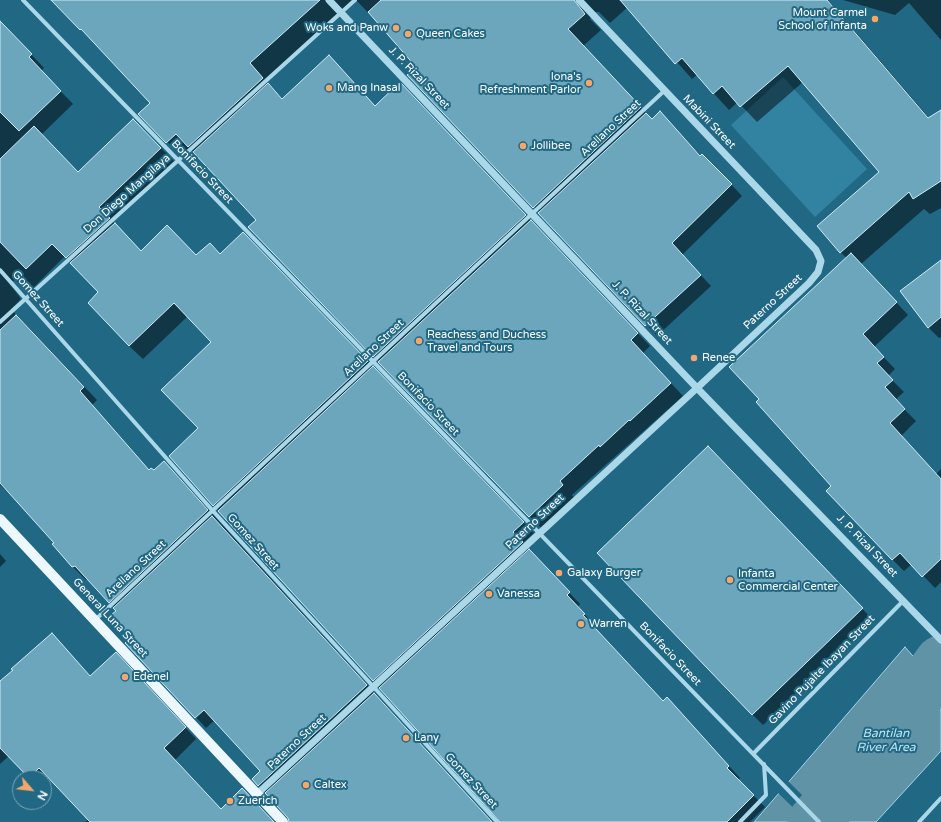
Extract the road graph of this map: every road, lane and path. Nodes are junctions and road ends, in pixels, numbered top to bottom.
1 (23, 0) edge
2 (329, 0) edge
3 (354, 0) edge
4 (579, 0) edge
5 (341, 12) junction
6 (664, 91) junction
7 (178, 160) junction
8 (532, 214) junction
9 (821, 261) joint
10 (0, 270) edge
11 (26, 298) junction
12 (0, 322) edge
13 (373, 361) junction
14 (697, 388) junction
15 (213, 510) junction
16 (0, 518) edge
17 (540, 533) junction
18 (904, 600) junction
19 (96, 619) junction
20 (941, 640) edge
21 (373, 687) junction
22 (754, 753) junction
23 (764, 764) junction
24 (257, 794) junction
25 (941, 798) edge
26 (283, 822) edge
27 (497, 822) edge
28 (740, 822) edge
29 (819, 822) edge
30 (919, 822) edge

1 - 7 street, Bonifacio Street
2 - 5 street, J. P. Rizal Street
3 - 5 street, Don Diego Mangilaya
4 - 6 street, Mabini Street
5 - 7 street, Don Diego Mangilaya
5 - 8 street, J. P. Rizal Street
6 - 8 street, Arellano Street
6 - 9 street, Mabini Street
7 - 11 street, Don Diego Mangilaya
7 - 13 street, Bonifacio Street
8 - 13 street, Arellano Street
8 - 14 street, J. P. Rizal Street
9 - 14 street, Paterno Street
10 - 11 street, Gomez Street
11 - 12 street, Don Diego Mangilaya
11 - 15 street, Gomez Street
13 - 15 street, Arellano Street
13 - 17 street, Bonifacio Street
14 - 17 street, Paterno Street
14 - 18 street, J. P. Rizal Street
15 - 19 street, Arellano Street
15 - 21 street, Gomez Street
16 - 19 main road, General Luna Street
17 - 21 street, Paterno Street
17 - 22 street, Bonifacio Street
18 - 20 street, J. P. Rizal Street
18 - 22 street, Gavino Pujalte Ibayan Street
19 - 24 main road, General Luna Street
21 - 24 street, Paterno Street
21 - 27 street, Gomez Street
22 - 23 street, Bonifacio Street
23 - 28 street
23 - 29 street, Bonifacio Street
24 - 26 main road, General Luna Street
25 - 30 street

